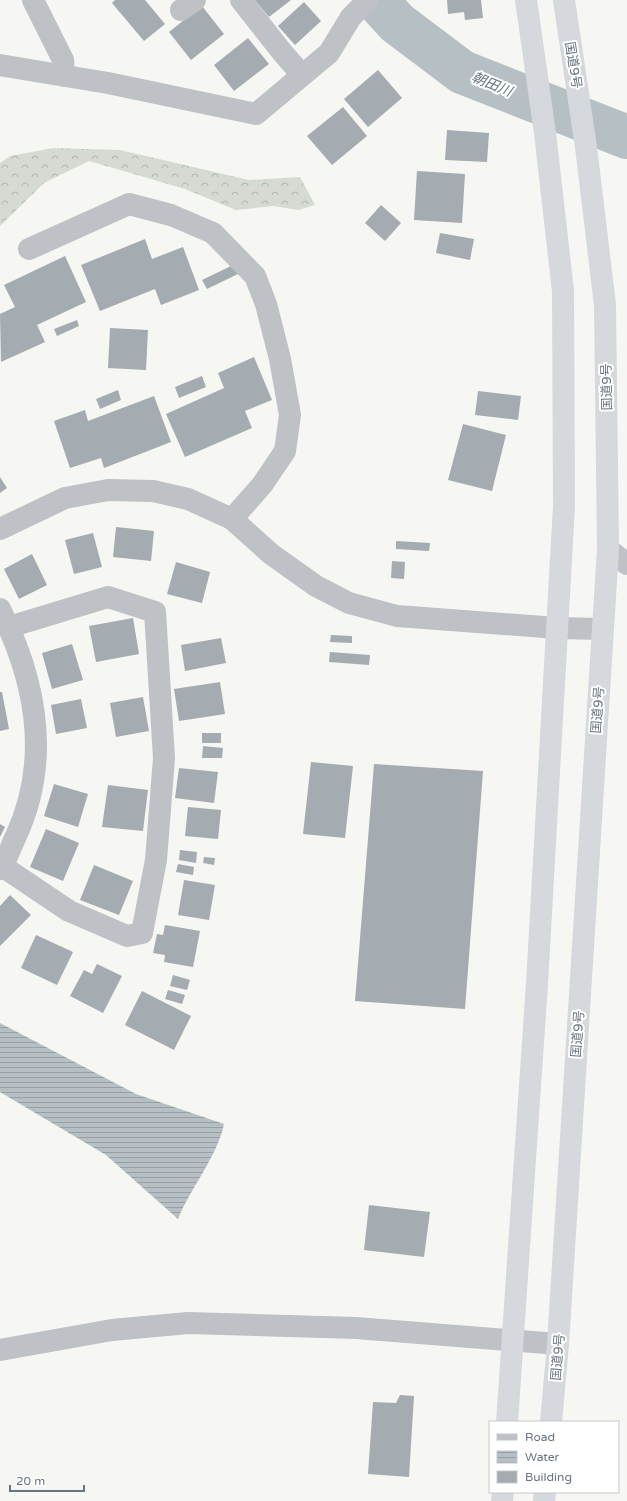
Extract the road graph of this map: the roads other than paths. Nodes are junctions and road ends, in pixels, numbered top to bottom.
1 (33, 0) edge
2 (242, 0) edge
3 (368, 0) edge
4 (526, 0) edge
5 (564, 0) edge
6 (0, 65) edge
7 (302, 75) junction
8 (64, 76) junction
9 (29, 249) dead end
10 (232, 519) junction
11 (0, 529) edge
12 (608, 549) junction
13 (627, 564) edge
14 (4, 618) edge
15 (557, 628) junction
16 (602, 629) junction
17 (1, 868) edge
18 (513, 1340) junction
19 (558, 1344) junction
20 (0, 1350) edge
21 (507, 1421) edge
22 (551, 1421) edge

1 - 8 street
2 - 7 street
3 - 7 street
4 - 15 highway
5 - 12 highway, 国道9号
6 - 8 street
7 - 8 street
9 - 10 street
10 - 11 street
10 - 15 street
12 - 13 street
12 - 16 highway, 国道9号
14 - 17 street
14 - 17 street
15 - 16 street
15 - 18 highway
16 - 19 highway, 国道9号
18 - 19 street
18 - 20 street
18 - 21 highway
19 - 22 highway, 国道9号

